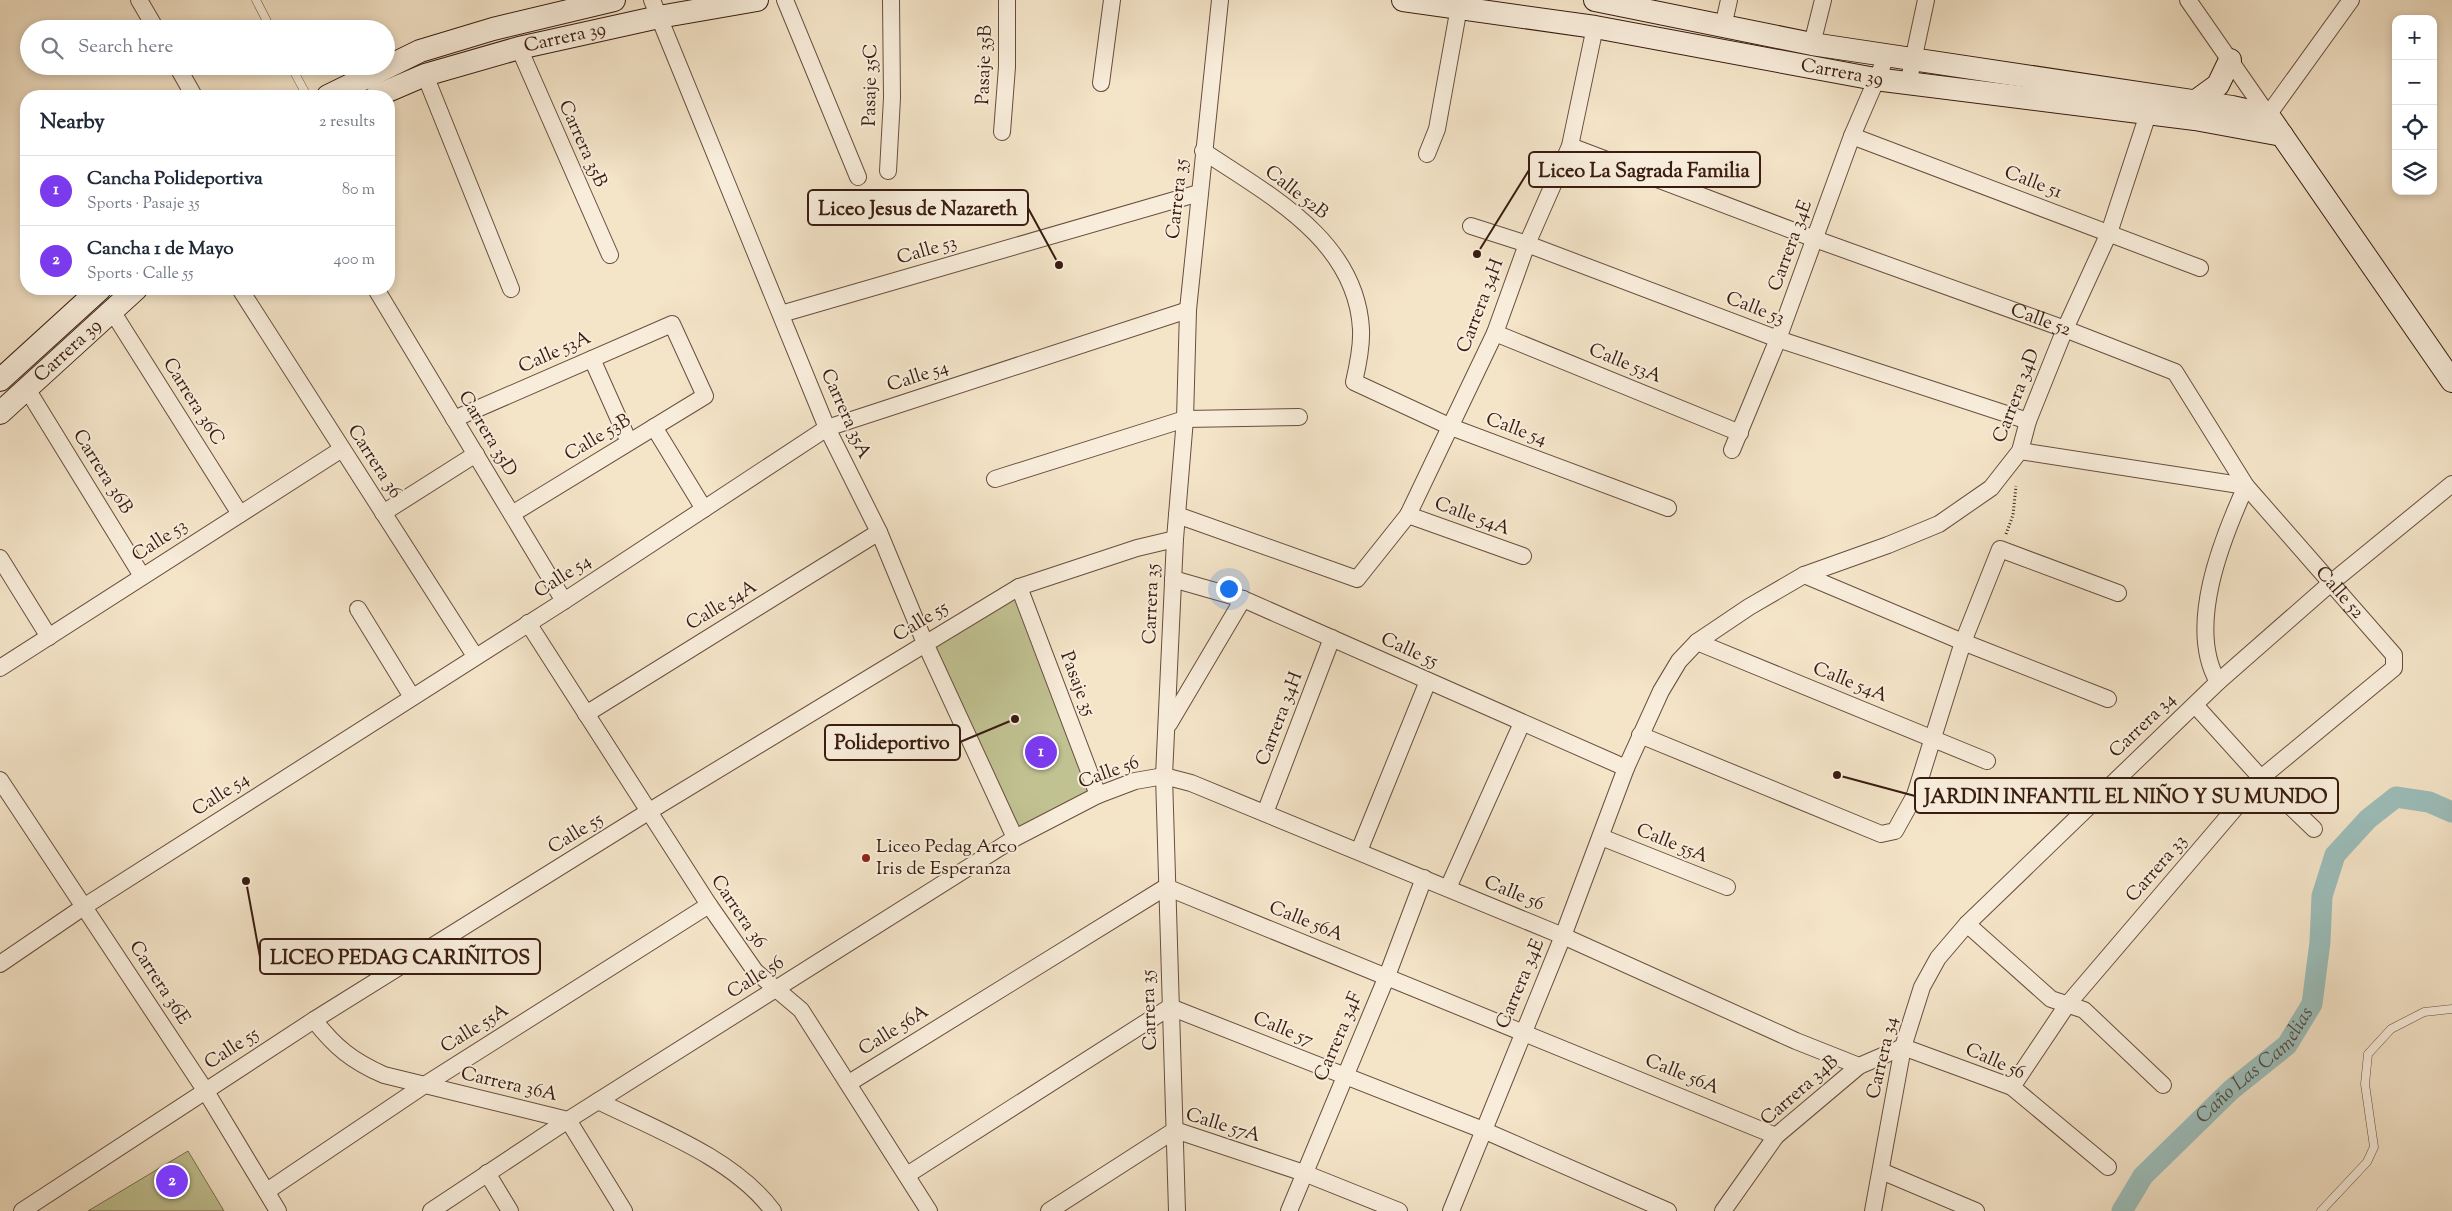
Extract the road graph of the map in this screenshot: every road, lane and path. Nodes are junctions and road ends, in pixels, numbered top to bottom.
1 (140, 0) edge
2 (256, 0) edge
3 (614, 0) edge
4 (757, 0) edge
5 (785, 0) edge
6 (891, 0) edge
7 (1007, 0) edge
8 (1112, 0) edge
9 (1220, 0) edge
10 (1402, 0) edge
11 (1595, 0) edge
12 (1730, 0) edge
13 (1823, 0) edge
14 (1926, 0) edge
15 (2188, 0) edge
16 (2351, 0) edge
17 (1634, 3) edge
18 (559, 6) edge
19 (1459, 7) junction
20 (655, 8) edge
21 (151, 20) edge
22 (266, 20) edge
23 (1595, 27) junction
24 (1723, 27) junction
25 (1812, 44) junction
26 (519, 48) junction
27 (1887, 55) junction
28 (1913, 59) junction
29 (2230, 60) junction
30 (395, 63) edge
31 (182, 75) edge
32 (296, 75) edge
33 (371, 75) edge
34 (425, 75) junction
35 (1875, 80) junction
36 (1101, 83) dead end
37 (1908, 84) junction
38 (191, 90) edge
39 (304, 90) edge
40 (340, 90) edge
41 (390, 90) edge
42 (2196, 101) junction
43 (2148, 114) junction
44 (2268, 115) junction
45 (1002, 132) dead end
46 (2282, 135) junction
47 (1852, 136) junction
48 (1570, 146) junction
49 (1203, 151) junction
50 (1427, 154) dead end
51 (888, 171) dead end
52 (858, 177) dead end
53 (1199, 193) junction
54 (1471, 226) dead end
55 (2109, 233) junction
56 (1815, 239) junction
57 (1527, 244) junction
58 (610, 255) dead end
59 (2200, 268) dead end
60 (511, 289) dead end
61 (93, 295) edge
62 (129, 295) edge
63 (244, 295) edge
64 (380, 295) edge
65 (1188, 310) junction
66 (112, 311) junction
67 (781, 314) junction
68 (2065, 329) junction
69 (1495, 333) junction
70 (1778, 339) junction
71 (592, 359) junction
72 (0, 380) edge
73 (2452, 381) edge
74 (1354, 382) joint
75 (27, 389) junction
76 (705, 396) joint
77 (0, 413) edge
78 (1299, 417) dead end
79 (454, 419) junction
80 (1184, 419) junction
81 (2028, 421) junction
82 (654, 427) junction
83 (1450, 427) junction
84 (827, 428) junction
85 (1740, 433) junction
86 (628, 442) junction
87 (342, 448) junction
88 (1732, 450) dead end
89 (2020, 451) junction
90 (476, 454) junction
91 (995, 479) dead end
92 (2452, 484) edge
93 (2246, 486) junction
94 (1668, 508) dead end
95 (704, 509) junction
96 (383, 512) junction
97 (240, 514) junction
98 (512, 514) junction
99 (1177, 515) junction
100 (1408, 515) junction
101 (879, 532) junction
102 (1174, 539) junction
103 (2000, 549) junction
104 (1523, 556) dead end
105 (0, 558) edge
106 (1804, 575) junction
107 (142, 576) junction
108 (1173, 579) junction
109 (2332, 582) junction
110 (1019, 587) junction
111 (2118, 593) dead end
112 (1243, 599) junction
113 (564, 601) junction
114 (358, 609) dead end
115 (528, 623) junction
116 (49, 637) junction
117 (1332, 638) junction
118 (1697, 642) junction
119 (1963, 642) junction
120 (925, 643) junction
121 (2394, 655) joint
122 (475, 656) junction
123 (0, 668) edge
124 (1428, 681) junction
125 (2218, 682) junction
126 (412, 697) junction
127 (2108, 699) dead end
128 (2195, 705) junction
129 (586, 714) junction
130 (1522, 723) junction
131 (1168, 726) junction
132 (1640, 734) junction
133 (1932, 738) junction
134 (1987, 761) dead end
135 (1626, 768) junction
136 (1164, 776) junction
137 (2261, 778) junction
138 (0, 780) edge
139 (1098, 795) junction
140 (648, 812) junction
141 (1266, 813) junction
142 (2314, 829) dead end
143 (1601, 837) junction
144 (1015, 838) junction
145 (1359, 851) junction
146 (1424, 878) junction
147 (1166, 887) junction
148 (1448, 888) junction
149 (1727, 888) dead end
150 (709, 905) junction
151 (84, 906) junction
152 (1967, 924) junction
153 (1563, 936) junction
154 (0, 964) edge
155 (1387, 976) junction
156 (776, 989) junction
157 (2067, 1005) junction
158 (1170, 1007) junction
159 (2452, 1009) edge
160 (314, 1020) junction
161 (1522, 1031) junction
162 (1903, 1047) junction
163 (1859, 1066) junction
164 (1344, 1076) junction
165 (849, 1083) junction
166 (2163, 1085) dead end
167 (423, 1086) junction
168 (2012, 1087) junction
169 (205, 1090) junction
170 (598, 1101) junction
171 (568, 1120) junction
172 (1175, 1130) junction
173 (1483, 1130) junction
174 (1776, 1136) junction
175 (2108, 1167) dead end
176 (1881, 1171) junction
177 (487, 1173) junction
178 (1304, 1173) junction
179 (907, 1175) junction
180 (266, 1191) junction
181 (22, 1211) edge
182 (278, 1211) edge
183 (431, 1211) edge
184 (510, 1211) edge
185 (624, 1211) edge
186 (773, 1211) edge
187 (929, 1211) edge
188 (1048, 1211) edge
189 (1177, 1211) edge
190 (1289, 1211) edge
191 (1400, 1211) edge
192 (1452, 1211) edge
193 (1668, 1211) edge
194 (1723, 1211) edge
195 (1872, 1211) edge
196 (1976, 1211) edge
197 (2321, 1211) edge

1 - 21 street
2 - 22 lane
3 - 18 main road, Carrera 39
4 - 20 main road, Carrera 39
5 - 52 street
6 - 51 street, Pasaje 35C
7 - 45 street, Pasaje 35B
8 - 36 street
9 - 49 street, Carrera 35
10 - 19 main road, Carrera 39
11 - 17 main road, Carrera 39
12 - 24 street
13 - 25 street
14 - 28 street
15 - 29 street
16 - 44 street
17 - 24 main road, Carrera 39
18 - 30 main road, Carrera 39
19 - 23 main road, Carrera 39
19 - 50 street
20 - 26 main road, Carrera 39
20 - 67 street, Carrera 35A
23 - 35 main road, Carrera 39
23 - 48 street, Carrera 34H
24 - 25 main road, Carrera 39
25 - 27 main road, Carrera 39
26 - 34 main road, Carrera 39
26 - 58 street, Carrera 35B
27 - 28 main road, Carrera 39
27 - 35 street, Carrera 34E
28 - 37 street
28 - 42 main road, Carrera 39
29 - 42 main road
29 - 44 street
31 - 38 street
32 - 39 lane
33 - 40 main road, Carrera 39
34 - 41 main road, Carrera 39
34 - 60 street
35 - 37 main road, Carrera 39
35 - 47 street, Carrera 34E
37 - 43 main road, Carrera 39
42 - 44 main road, Carrera 39
43 - 46 main road, Carrera 39
43 - 55 street, Carrera 34D
44 - 46 main road
46 - 73 main road
47 - 55 street, Calle 51
47 - 56 street, Carrera 34E
48 - 56 street, Calle 52
48 - 57 street, Carrera 34H
49 - 53 street, Carrera 35
49 - 74 street, Calle 52B
53 - 65 street, Carrera 35
53 - 67 street, Calle 53
54 - 57 street, Calle 53
55 - 59 street, Calle 51
55 - 68 street, Carrera 34D
56 - 68 street, Calle 52
56 - 70 street, Carrera 34E
57 - 69 street, Carrera 34H
57 - 70 street, Calle 53
61 - 72 main road, Carrera 39
62 - 66 main road, Carrera 39
63 - 87 street, Carrera 36
64 - 79 street, Carrera 35D
65 - 80 street, Carrera 35
65 - 84 street, Calle 54
66 - 75 main road, Carrera 39
66 - 97 street, Carrera 36C
67 - 84 street, Carrera 35A
68 - 81 street, Carrera 34D
68 - 93 street, Calle 52
69 - 83 street, Carrera 34H
69 - 85 street, Calle 53A
70 - 81 street, Calle 53
70 - 85 street, Carrera 34E
71 - 76 street, Calle 53A
71 - 79 street, Calle 53A
71 - 86 street
74 - 83 street, Calle 54
75 - 77 main road, Carrera 39
75 - 107 street, Carrera 36B
76 - 82 street, Calle 53B
78 - 80 street
79 - 90 street, Carrera 35D
80 - 91 street
80 - 99 street, Carrera 35
81 - 89 street, Carrera 34D
82 - 86 street, Calle 53B
82 - 95 street
83 - 94 street, Calle 54
83 - 100 street, Carrera 34H
84 - 95 street, Calle 54
84 - 101 street, Carrera 35A
85 - 88 street, Carrera 34E
86 - 98 street, Calle 53B
87 - 96 street, Carrera 36
87 - 97 street, Calle 53
89 - 93 street
89 - 103 path
89 - 106 street, Carrera 34D
90 - 96 street
90 - 98 street, Carrera 35D
92 - 109 street, Carrera 34
93 - 109 street, Calle 52
93 - 125 street
95 - 113 street, Calle 54
96 - 122 street, Carrera 36
97 - 107 street, Calle 53
98 - 113 street, Carrera 35D
99 - 100 street, Carrera 34H
99 - 102 street, Carrera 35
100 - 104 street, Calle 54A
101 - 120 street, Carrera 35A
101 - 129 street, Calle 54A
102 - 108 street, Carrera 35
102 - 110 street, Calle 55
103 - 111 street
103 - 119 street
105 - 116 street
106 - 118 street, Carrera 34D
106 - 119 street
107 - 116 street, Calle 53
108 - 112 street, Calle 55
108 - 131 street, Carrera 35
109 - 121 street, Calle 52
109 - 125 street, Carrera 34
110 - 120 street, Calle 55
110 - 139 street, Pasaje 35
112 - 117 street, Calle 55
112 - 131 street
113 - 115 street, Calle 54
114 - 126 street
115 - 122 street, Calle 54
115 - 129 street, Carrera 36
116 - 123 street, Calle 53
117 - 124 street, Calle 55
117 - 141 street, Carrera 34H
118 - 132 street, Carrera 34E
118 - 133 street, Calle 54A
119 - 127 street
119 - 133 street
120 - 140 street, Calle 55
120 - 144 street, Carrera 35A
121 - 137 street, Carrera 33
122 - 126 street, Calle 54
124 - 130 street, Calle 55
124 - 145 street
125 - 128 street, Carrera 34
126 - 151 street, Calle 54
128 - 137 street
128 - 152 street, Carrera 34
129 - 140 street, Carrera 36
130 - 135 street, Calle 55
130 - 148 street
131 - 136 street, Carrera 35
132 - 133 street
132 - 135 street, Carrera 34E
133 - 134 street, Calle 54A
135 - 143 street, Carrera 34E
136 - 139 street, Calle 56
136 - 141 street, Calle 56
136 - 147 street, Carrera 35
137 - 142 street
137 - 157 street, Carrera 33
138 - 151 street, Carrera 36E
139 - 144 street, Calle 56
140 - 150 street, Carrera 36
140 - 160 street, Calle 55
141 - 145 street, Calle 56
143 - 149 street, Calle 55A
143 - 153 street, Carrera 34E
144 - 156 street, Calle 56
145 - 146 street, Calle 56
146 - 148 street, Calle 56
146 - 155 street, Carrera 34F
147 - 155 street, Calle 56A
147 - 158 street, Carrera 35
147 - 165 street, Calle 56A
148 - 153 street, Calle 56
150 - 156 street, Carrera 36
150 - 167 street, Calle 55A
151 - 154 street, Calle 54
151 - 169 street, Carrera 36E
152 - 157 street
152 - 162 street, Carrera 34
153 - 161 street, Carrera 34E
153 - 163 street, Calle 56
155 - 161 street, Calle 56A
155 - 164 street, Carrera 34F
156 - 165 street, Carrera 36
156 - 170 street, Calle 56
157 - 166 street
157 - 168 street, Carrera 33
158 - 164 street, Calle 57
158 - 172 street, Carrera 35
158 - 179 street
159 - 197 lane
160 - 167 street, Carrera 36A
160 - 169 street, Calle 55
161 - 173 street, Carrera 34E
161 - 174 street, Calle 56A
162 - 163 street, Carrera 34B
162 - 168 street, Calle 56
162 - 176 street, Carrera 34
163 - 174 street, Carrera 34B
164 - 173 street, Calle 57
164 - 178 street, Carrera 34F
165 - 179 street, Carrera 36
167 - 171 street, Carrera 36A
167 - 180 street, Calle 55A
168 - 175 street, Calle 56
169 - 180 street, Carrera 36E
169 - 181 street, Calle 55
170 - 171 street, Calle 56
170 - 186 street
171 - 177 street, Calle 56
171 - 185 street
172 - 178 street, Calle 57A
172 - 188 street, Calle 57A
172 - 189 street, Carrera 35
173 - 192 street, Carrera 34E
173 - 193 street, Calle 57
174 - 194 street, Carrera 34B
176 - 195 street, Carrera 34
176 - 196 street
177 - 183 street, Calle 56
177 - 184 street
178 - 190 street, Carrera 34F
178 - 191 street, Calle 57A
179 - 187 street, Carrera 36
180 - 182 street, Carrera 36E

